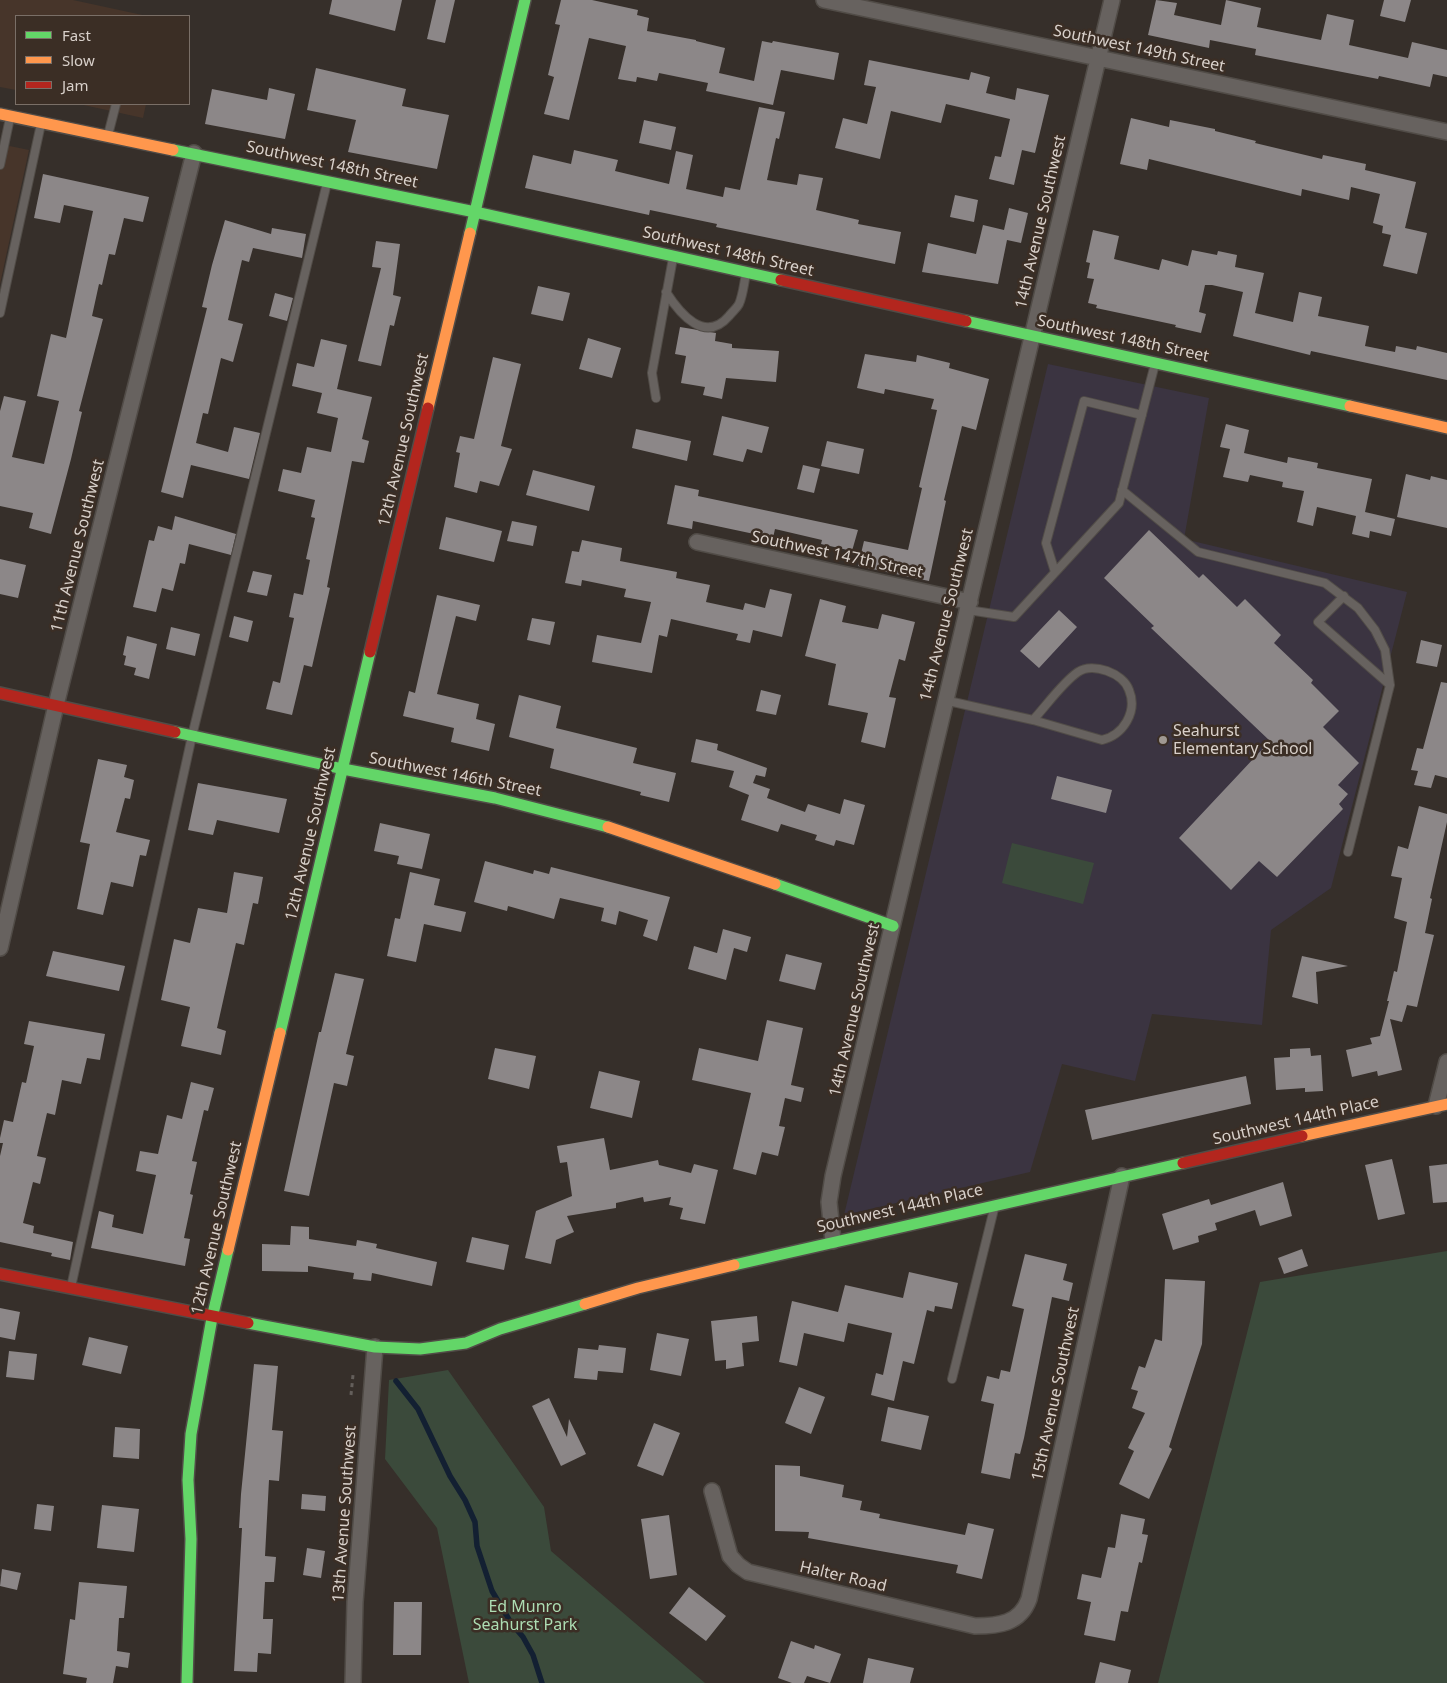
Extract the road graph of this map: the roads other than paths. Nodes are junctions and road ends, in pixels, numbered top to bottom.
1 (525, 0) edge
2 (824, 0) edge
3 (1112, 0) edge
4 (1098, 58) junction
5 (116, 105) edge
6 (5, 115) edge
7 (42, 122) junction
8 (1447, 132) edge
9 (108, 136) junction
10 (194, 153) junction
11 (0, 165) edge
12 (327, 181) junction
13 (475, 212) junction
14 (674, 256) junction
15 (746, 272) junction
16 (666, 292) junction
17 (0, 313) edge
18 (1033, 336) junction
19 (1156, 363) junction
20 (656, 398) dead end
21 (1142, 415) junction
22 (1447, 428) edge
23 (1122, 490) junction
24 (697, 542) dead end
25 (1055, 572) junction
26 (1344, 596) junction
27 (969, 606) junction
28 (1390, 685) junction
29 (0, 693) edge
30 (944, 700) junction
31 (56, 705) junction
32 (1034, 720) junction
33 (192, 736) junction
34 (343, 770) junction
35 (1348, 852) dead end
36 (893, 926) junction
37 (0, 948) edge
38 (1447, 1062) edge
39 (1442, 1105) edge
40 (1122, 1176) junction
41 (995, 1204) junction
42 (833, 1241) junction
43 (0, 1274) edge
44 (71, 1289) junction
45 (212, 1318) junction
46 (375, 1347) junction
47 (952, 1379) dead end
48 (712, 1491) dead end
49 (1018, 1616) joint
50 (187, 1683) edge
51 (353, 1683) edge

1 - 13 street, 12th Avenue Southwest
2 - 4 street, Southwest 149th Street
3 - 4 street, 14th Avenue Southwest
4 - 8 street, Southwest 149th Street
4 - 18 street, 14th Avenue Southwest
5 - 9 lane
6 - 7 street, Southwest 148th Street
6 - 11 lane
7 - 9 street, Southwest 148th Street
7 - 17 lane
9 - 10 street, Southwest 148th Street
10 - 12 street, Southwest 148th Street
10 - 31 street, 11th Avenue Southwest
12 - 13 street, Southwest 148th Street
12 - 33 lane
13 - 14 street, Southwest 148th Street
13 - 34 street, 12th Avenue Southwest
14 - 15 street, Southwest 148th Street
14 - 16 lane
15 - 16 lane
15 - 18 street, Southwest 148th Street
16 - 20 lane
18 - 19 street, Southwest 148th Street
18 - 27 street, 14th Avenue Southwest
19 - 21 lane
19 - 22 street, Southwest 148th Street
21 - 23 lane
21 - 25 lane
23 - 25 lane
23 - 26 lane
24 - 27 street, Southwest 147th Street
25 - 27 lane
26 - 28 lane
26 - 28 lane
27 - 30 street, 14th Avenue Southwest
28 - 35 lane
29 - 31 street, Southwest 146th Street
30 - 32 lane
30 - 36 street, 14th Avenue Southwest
31 - 33 street, Southwest 146th Street
31 - 37 street, 11th Avenue Southwest
32 - 32 lane
33 - 34 street, Southwest 146th Street
33 - 44 lane
34 - 36 street, Southwest 146th Street
34 - 45 street, 12th Avenue Southwest
36 - 42 street, 14th Avenue Southwest
38 - 39 street
39 - 40 street, Southwest 144th Place
40 - 41 street, Southwest 144th Place
40 - 49 street, 15th Avenue Southwest
41 - 42 street, Southwest 144th Place
41 - 47 lane
42 - 46 street, Southwest 144th Place
43 - 44 street, Southwest 144th Place
44 - 45 street, Southwest 144th Place
45 - 46 street, Southwest 144th Place
45 - 50 street, 12th Avenue Southwest
46 - 51 street, 13th Avenue Southwest
48 - 49 street, Halter Road

